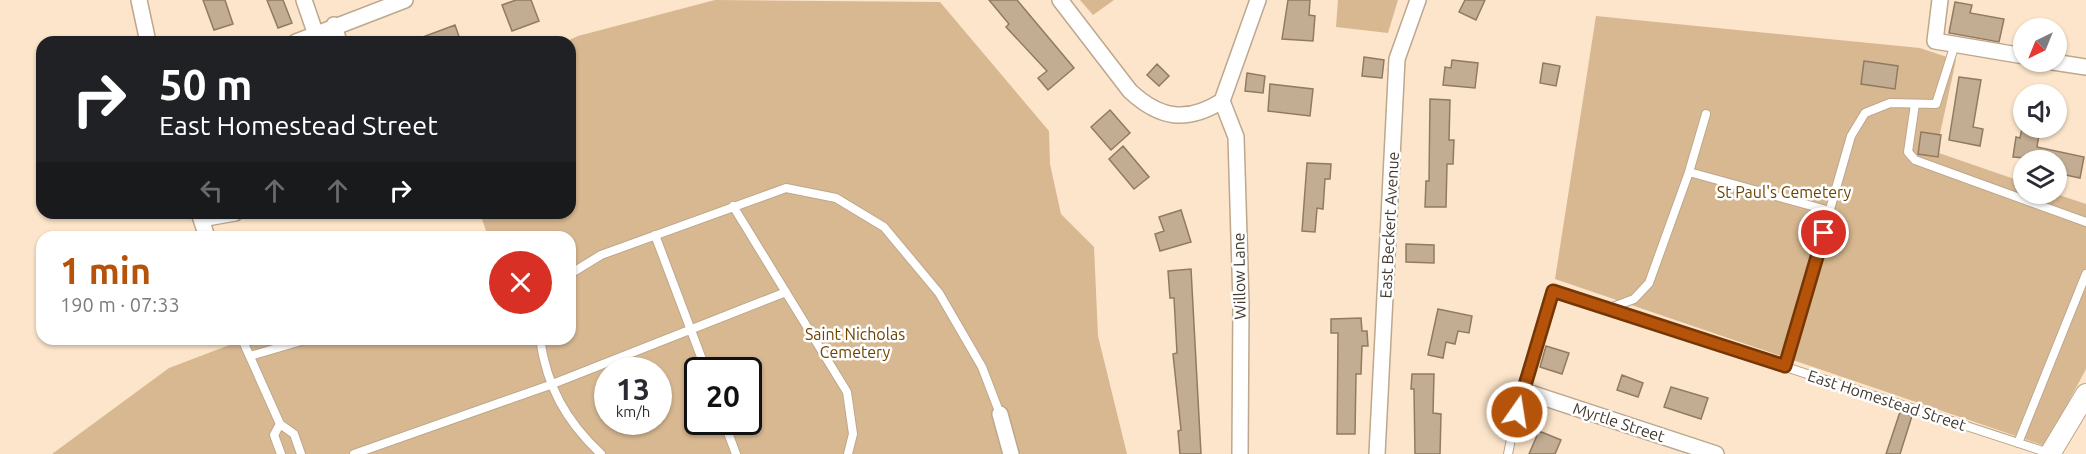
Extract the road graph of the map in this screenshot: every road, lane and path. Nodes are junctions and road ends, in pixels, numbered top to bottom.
1 (139, 0) edge
2 (304, 0) edge
3 (405, 0) edge
4 (1060, 0) edge
5 (1258, 0) edge
6 (1418, 0) edge
7 (1940, 0) edge
8 (334, 25) junction
9 (316, 35) junction
10 (147, 36) edge
11 (313, 36) edge
12 (337, 36) edge
13 (1955, 45) junction
14 (2013, 54) edge
15 (2067, 64) edge
16 (2086, 67) edge
17 (1222, 101) junction
18 (1915, 104) junction
19 (1706, 114) dead end
20 (1689, 172) junction
21 (733, 206) junction
22 (1830, 211) junction
23 (2086, 222) edge
24 (655, 235) junction
25 (576, 270) edge
26 (2086, 274) edge
27 (786, 292) junction
28 (1608, 308) junction
29 (691, 330) junction
30 (245, 345) edge
31 (288, 345) edge
32 (541, 345) edge
33 (250, 356) junction
34 (701, 357) edge
35 (1785, 366) junction
36 (550, 385) junction
37 (1521, 390) junction
38 (2086, 393) edge
39 (1000, 414) joint
40 (280, 424) junction
41 (729, 435) edge
42 (2018, 443) junction
43 (280, 454) edge
44 (301, 454) edge
45 (354, 454) edge
46 (601, 454) edge
47 (736, 454) edge
48 (848, 454) edge
49 (1011, 454) edge
50 (1240, 454) edge
51 (1377, 454) edge
52 (1508, 454) edge
53 (1716, 454) edge
54 (2051, 454) edge

1 - 10 street
2 - 9 street
3 - 8 street
4 - 17 street
5 - 17 street
6 - 51 street, East Beckert Avenue
7 - 13 street
8 - 9 street
8 - 12 street
9 - 11 street
13 - 14 street
13 - 18 lane
15 - 16 street
17 - 50 street, Willow Lane
18 - 22 lane
18 - 23 lane
19 - 20 lane
20 - 22 lane
20 - 28 lane
21 - 24 lane
21 - 27 lane
21 - 39 lane
22 - 35 lane
24 - 25 lane
24 - 29 lane
26 - 42 lane
27 - 29 lane
27 - 48 lane
28 - 35 lane, East Homestead Street
28 - 37 lane, East Homestead Street
29 - 34 lane
29 - 36 lane
30 - 33 lane
31 - 33 lane
32 - 36 lane
33 - 40 lane
35 - 42 lane, East Homestead Street
36 - 45 lane
36 - 46 lane
37 - 52 lane
37 - 53 street, Myrtle Street
38 - 54 street
39 - 49 street
40 - 43 lane
40 - 44 lane
41 - 47 lane
42 - 54 lane, East Homestead Street

